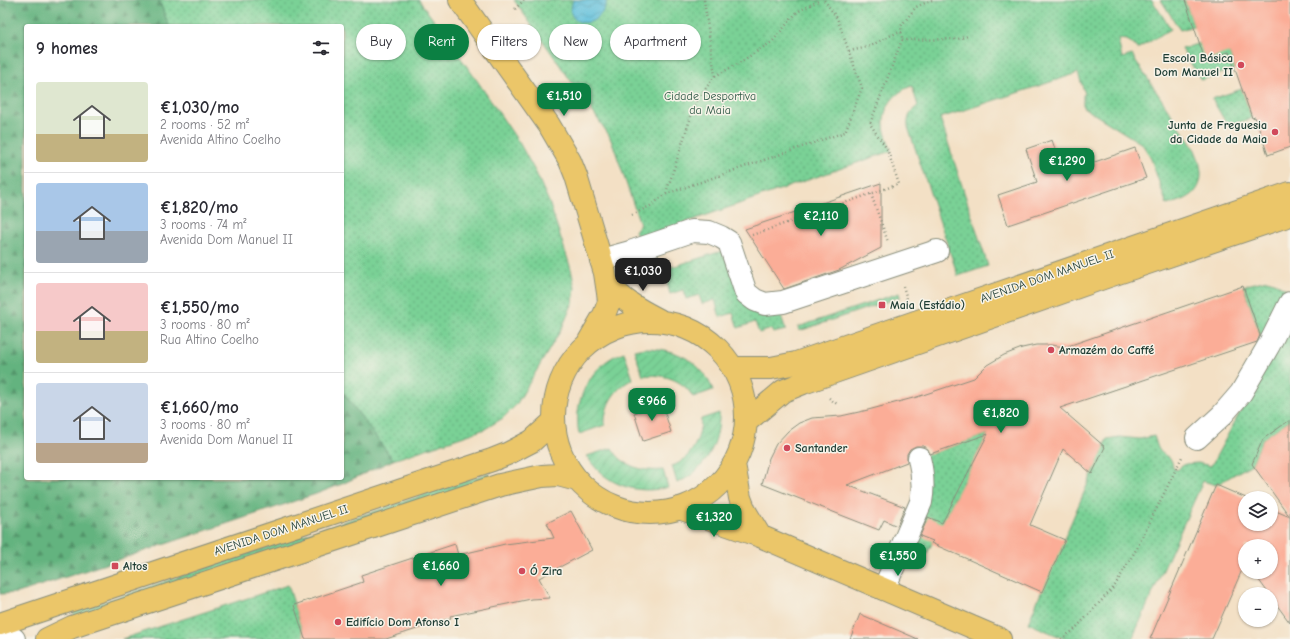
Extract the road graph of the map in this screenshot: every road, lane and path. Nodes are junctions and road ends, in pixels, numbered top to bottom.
1 (460, 0) edge
2 (524, 0) edge
3 (704, 0) edge
4 (820, 0) edge
5 (824, 0) edge
6 (932, 0) edge
7 (514, 9) dead end
8 (902, 32) junction
9 (968, 36) dead end
10 (902, 40) junction
11 (849, 51) junction
12 (715, 76) junction
13 (666, 194) junction
14 (871, 194) junction
15 (1290, 194) edge
16 (1251, 207) junction
17 (1290, 210) edge
18 (632, 215) dead end
19 (1290, 215) edge
20 (747, 236) dead end
21 (888, 244) dead end
22 (936, 251) dead end
23 (601, 260) junction
24 (607, 282) junction
25 (1290, 303) edge
26 (662, 322) junction
27 (586, 346) junction
28 (733, 368) junction
29 (828, 397) dead end
30 (837, 404) dead end
31 (553, 422) junction
32 (746, 422) junction
33 (1197, 438) joint
34 (920, 458) dead end
35 (734, 464) junction
36 (577, 480) junction
37 (679, 508) junction
38 (760, 536) junction
39 (884, 589) junction
40 (0, 624) edge
41 (0, 635) edge
42 (994, 638) edge
43 (14, 639) edge
44 (47, 639) edge
45 (1061, 639) edge

1 - 23 main road
2 - 7 path
3 - 12 path
4 - 12 path
5 - 11 path
6 - 8 path
8 - 10 path
8 - 11 path
9 - 10 path
10 - 14 path
11 - 13 path
12 - 13 path
13 - 18 path
14 - 20 path
14 - 21 path
15 - 16 main road, AVENIDA DOM MANUEL II
16 - 17 street
16 - 28 main road, AVENIDA DOM MANUEL II
19 - 32 main road, AVENIDA DOM MANUEL II
22 - 23 street
23 - 24 main road
24 - 26 main road
24 - 27 main road
25 - 33 street
26 - 27 main road
26 - 28 main road
27 - 31 main road
28 - 32 main road
29 - 30 path
31 - 36 main road
31 - 40 main road, AVENIDA DOM MANUEL II
32 - 35 main road
33 - 45 path
34 - 39 street
35 - 37 main road
35 - 38 main road
36 - 37 main road
36 - 44 main road
37 - 38 main road
38 - 39 main road
39 - 42 main road
41 - 43 street

